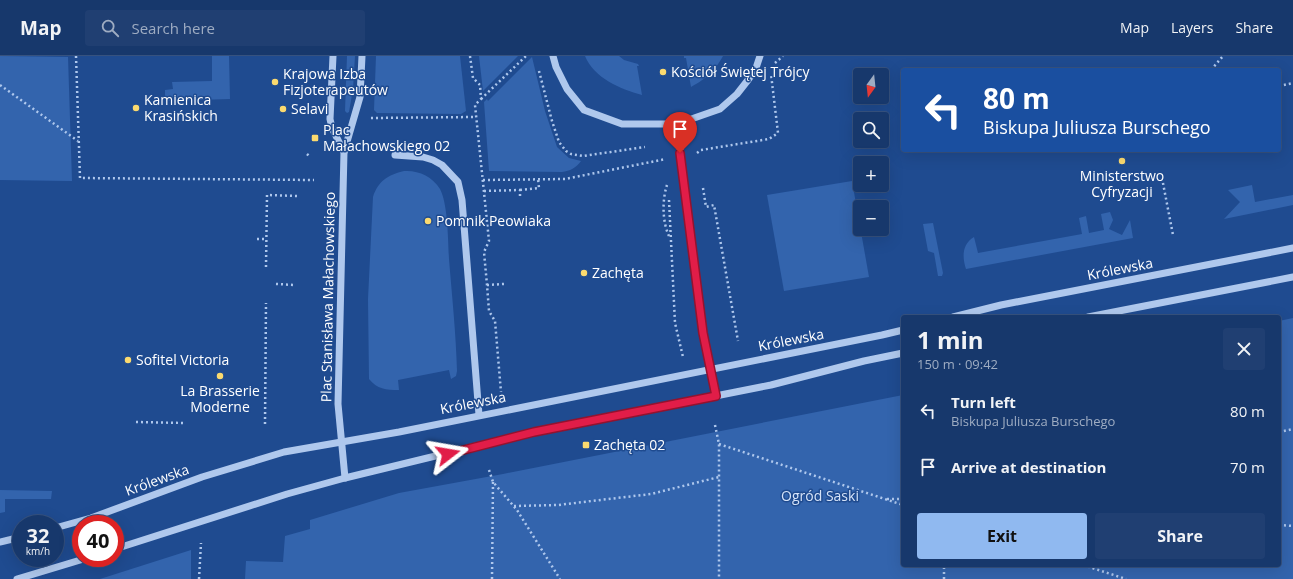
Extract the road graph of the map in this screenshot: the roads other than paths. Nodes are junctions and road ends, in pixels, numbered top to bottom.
1 (332, 56) edge
2 (362, 56) edge
3 (553, 56) edge
4 (760, 56) edge
5 (677, 124) junction
6 (344, 152) junction
7 (395, 155) dead end
8 (1293, 248) edge
9 (1293, 276) edge
10 (961, 315) edge
11 (1098, 315) edge
12 (901, 330) edge
13 (901, 353) edge
14 (711, 369) junction
15 (716, 396) junction
16 (479, 416) junction
17 (341, 442) junction
18 (345, 478) junction
19 (64, 525) edge
20 (12, 539) edge
21 (0, 542) edge
22 (124, 546) edge
23 (72, 562) edge
24 (17, 579) edge

1 - 6 street, Plac Stanisława Małachowskiego
2 - 6 street, Plac Stanisława Małachowskiego
3 - 5 street
4 - 5 street
5 - 14 street
6 - 17 street, Plac Stanisława Małachowskiego
7 - 16 street
8 - 10 street, Królewska
9 - 11 street
12 - 14 street, Królewska
13 - 15 street
14 - 15 street
14 - 16 street, Królewska
15 - 18 street
16 - 17 street, Królewska
17 - 18 street, Plac Stanisława Małachowskiego
17 - 19 street, Królewska
18 - 22 street
20 - 21 street
23 - 24 street

